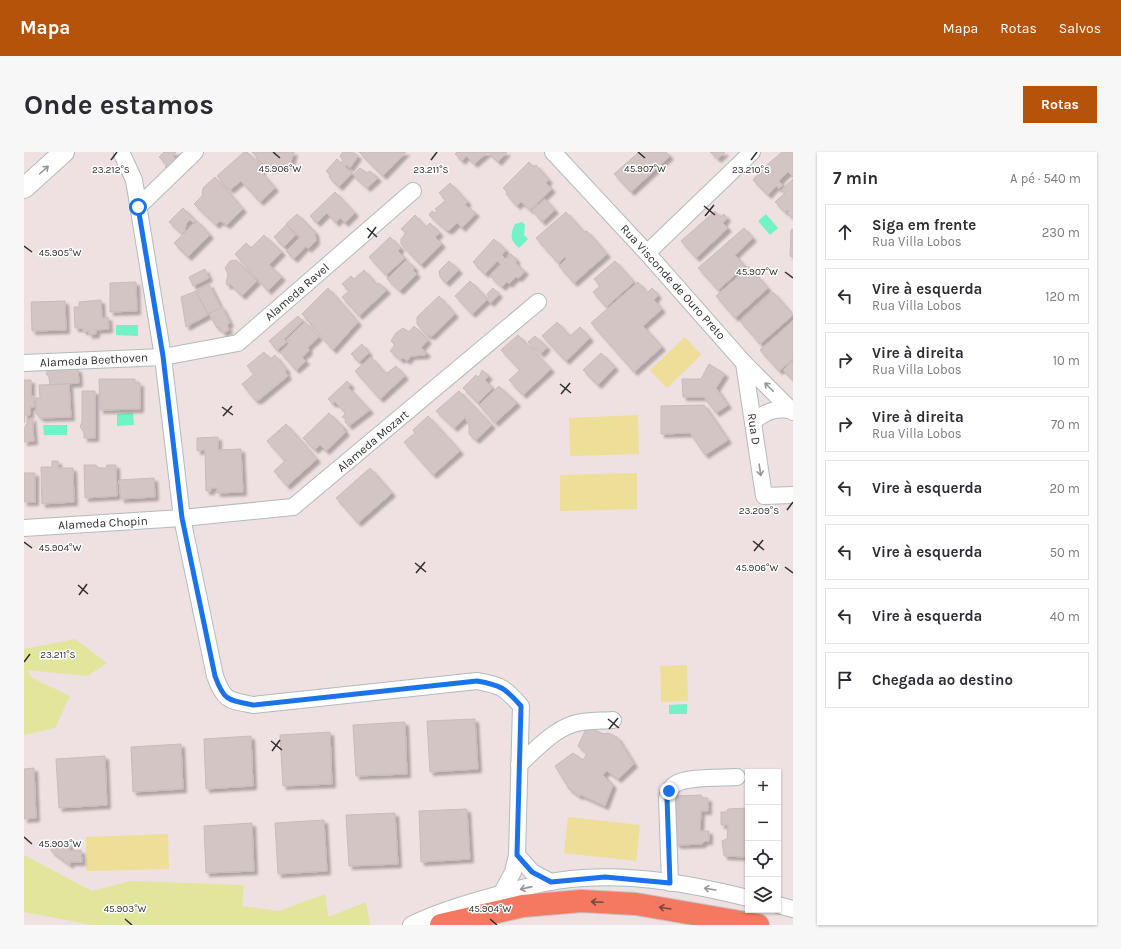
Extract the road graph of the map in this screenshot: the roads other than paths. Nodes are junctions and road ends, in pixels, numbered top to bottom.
1 (64, 152) edge
2 (195, 152) edge
3 (553, 152) edge
4 (752, 152) edge
5 (122, 154) dead end
6 (24, 188) edge
7 (412, 191) dead end
8 (138, 207) junction
9 (647, 253) junction
10 (538, 302) dead end
11 (163, 356) junction
12 (24, 363) edge
13 (744, 363) junction
14 (792, 411) edge
15 (753, 421) junction
16 (793, 495) edge
17 (182, 518) junction
18 (24, 528) edge
19 (613, 720) dead end
20 (519, 765) junction
21 (737, 777) dead end
22 (517, 855) junction
23 (551, 882) junction
24 (670, 883) junction
25 (501, 894) junction
26 (745, 897) edge
27 (781, 906) edge
28 (793, 909) edge
29 (450, 924) edge
30 (411, 925) edge
31 (758, 925) edge

6 -> 1 street
2 - 8 street
3 - 9 street, Rua Visconde de Ouro Preto
4 - 9 street
5 - 8 street
7 - 11 street, Alameda Ravel
8 - 11 street
9 - 13 street, Rua Visconde de Ouro Preto
10 - 17 street, Alameda Mozart
11 - 12 street, Alameda Beethoven
11 - 17 street
14 -> 13 street, Rua Visconde de Ouro Preto
13 - 15 street, Rua D
14 - 15 street
15 -> 16 street, Rua D
17 - 18 street, Alameda Chopin
17 - 20 street
19 - 20 street
20 - 22 street
21 - 24 street
22 - 23 street
22 - 25 street
23 - 24 street
23 -> 25 street
26 -> 24 street
25 - 30 street
27 - 28 street
31 -> 29 main road

